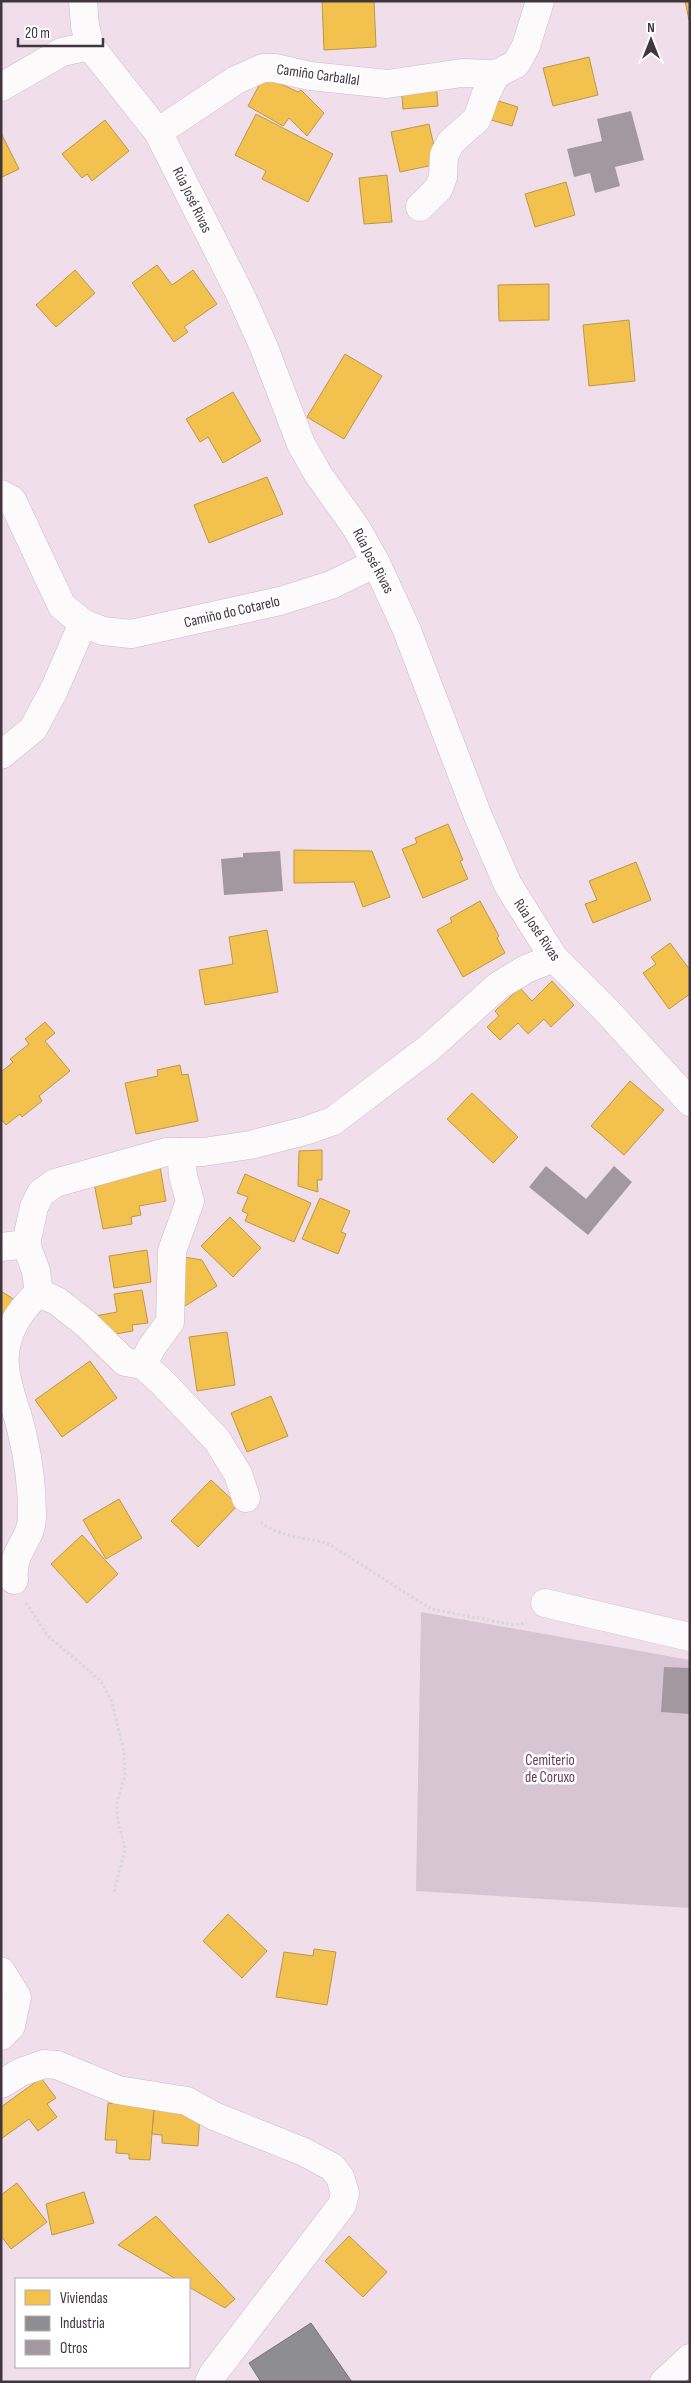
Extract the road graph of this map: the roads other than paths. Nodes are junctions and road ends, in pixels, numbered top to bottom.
1 (83, 1) edge
2 (540, 1) edge
3 (90, 46) junction
4 (496, 74) junction
5 (1, 87) edge
6 (158, 132) junction
7 (420, 207) dead end
8 (1, 494) edge
9 (376, 563) junction
10 (83, 623) junction
11 (1, 755) edge
12 (554, 958) junction
13 (687, 1096) edge
14 (181, 1152) junction
15 (14, 1246) edge
16 (38, 1293) junction
17 (143, 1365) junction
18 (3, 1373) edge
19 (246, 1498) road end
20 (14, 1580) road end
21 (545, 1603) road end
22 (690, 1637) edge
23 (1, 1971) edge
24 (1, 2036) edge
25 (1, 2084) edge
26 (690, 2358) edge
27 (210, 2382) edge
28 (664, 2382) edge

1 - 3 street, Rúa José Rivas
2 - 4 street
3 - 5 street
3 - 6 street, Rúa José Rivas
4 - 6 street, Camiño Carballal
4 - 7 street
6 - 9 street, Rúa José Rivas
8 - 10 street, Camiño do Cotarelo
9 - 10 street, Camiño do Cotarelo
9 - 12 street, Rúa José Rivas
10 - 11 street
12 - 13 street, Rúa José Rivas
12 - 14 street
14 - 15 street
14 - 17 street
15 - 16 street
16 - 17 street
16 - 18 street
17 - 19 street
18 - 20 street
21 - 22 street
23 - 24 street
25 - 27 street
26 - 28 street

